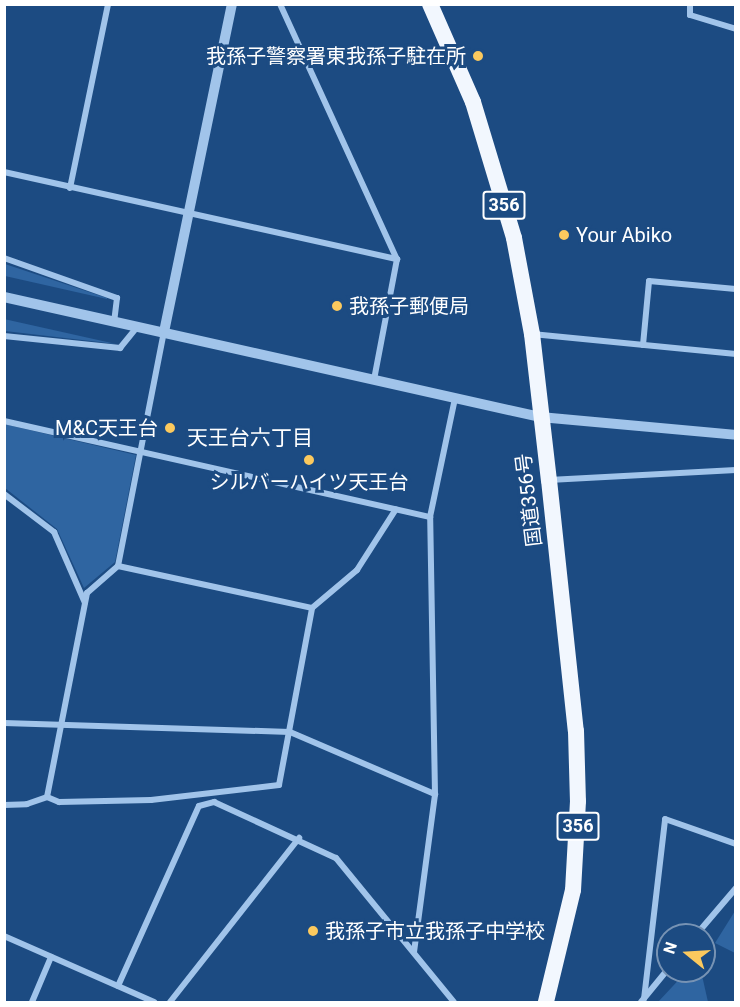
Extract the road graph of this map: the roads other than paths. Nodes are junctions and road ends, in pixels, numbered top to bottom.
1 (108, 4) edge
2 (232, 4) edge
3 (280, 4) edge
4 (430, 4) edge
5 (690, 4) edge
6 (735, 29) edge
7 (4, 172) edge
8 (70, 188) junction
9 (190, 213) junction
10 (4, 258) edge
11 (397, 259) junction
12 (735, 289) edge
13 (4, 297) edge
14 (114, 321) junction
15 (138, 327) junction
16 (164, 332) junction
17 (532, 334) junction
18 (4, 336) edge
19 (643, 345) junction
20 (735, 354) edge
21 (374, 380) junction
22 (455, 398) junction
23 (540, 417) junction
24 (4, 421) edge
25 (735, 435) edge
26 (141, 452) junction
27 (735, 470) edge
28 (549, 480) junction
29 (4, 494) edge
30 (396, 509) junction
31 (430, 517) junction
32 (118, 566) junction
33 (85, 603) junction
34 (312, 608) junction
35 (4, 723) edge
36 (59, 726) junction
37 (290, 732) junction
38 (435, 794) junction
39 (47, 797) junction
40 (4, 805) edge
41 (299, 838) junction
42 (735, 844) edge
43 (735, 888) edge
44 (706, 923) edge
45 (4, 936) edge
46 (414, 952) junction
47 (51, 957) junction
48 (657, 983) edge
49 (118, 986) junction
50 (642, 1001) edge
51 (32, 1002) edge
52 (154, 1002) edge
53 (170, 1002) edge
54 (454, 1002) edge
55 (546, 1002) edge

1 - 8 street
2 - 9 street
3 - 11 street
4 - 17 highway, 国道356号 / 356
5 - 6 street
7 - 8 street
8 - 9 street
9 - 11 street
9 - 16 street
10 - 14 street
11 - 21 street
12 - 19 street
13 - 14 street
14 - 15 street
15 - 16 street
15 - 18 street
16 - 21 street
16 - 26 street
17 - 19 street
17 - 23 highway, 国道356号 / 356
19 - 20 street
21 - 22 street
22 - 23 street
22 - 31 street
23 - 25 street
23 - 28 highway, 国道356号 / 356
24 - 26 street
26 - 30 street
26 - 32 street
27 - 28 street
28 - 55 highway, 国道356号 / 356
29 - 33 street
30 - 31 street
30 - 34 street
31 - 38 street
32 - 33 street
32 - 34 street
33 - 36 street
34 - 37 street
35 - 36 street
36 - 37 street
36 - 39 street
37 - 38 street
37 - 39 street
38 - 46 street
39 - 40 street
41 - 46 street
41 - 49 street
41 - 53 street
42 - 50 street
43 - 44 street
45 - 47 street
46 - 54 street
47 - 49 street
47 - 51 street
48 - 50 street
49 - 52 street

